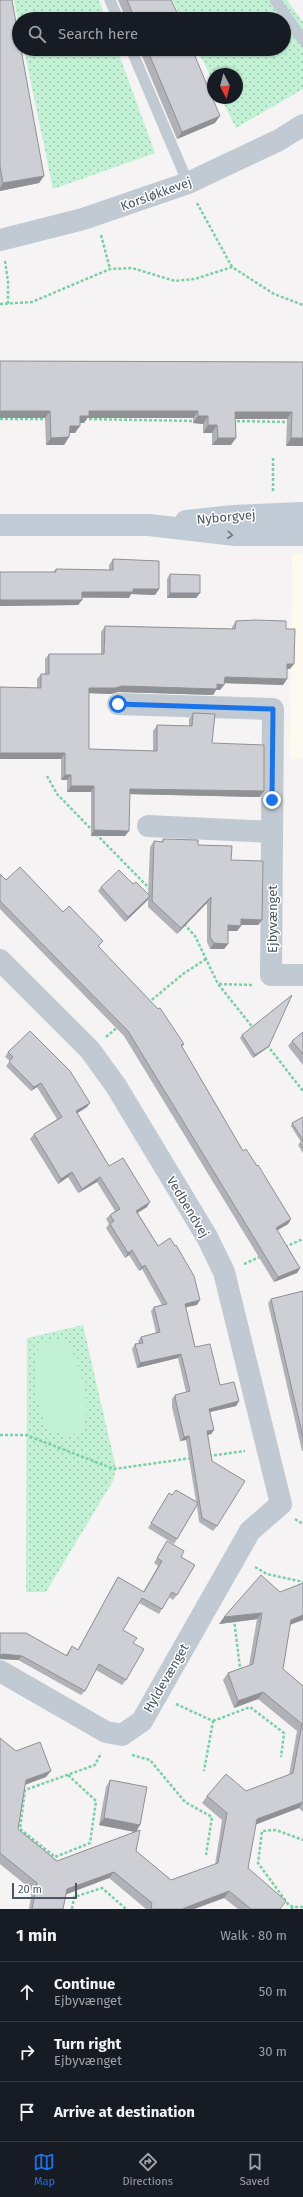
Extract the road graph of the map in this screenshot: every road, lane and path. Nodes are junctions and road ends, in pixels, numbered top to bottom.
1 (110, 0) edge
2 (275, 0) edge
3 (115, 12) edge
4 (283, 12) edge
5 (291, 23) edge
6 (303, 40) edge
7 (134, 56) edge
8 (303, 125) edge
9 (188, 183) junction
10 (96, 215) junction
11 (0, 240) edge
12 (232, 267) junction
13 (110, 269) junction
14 (0, 304) edge
15 (8, 304) junction
16 (303, 305) edge
17 (0, 419) edge
18 (48, 419) edge
19 (80, 419) edge
20 (199, 421) edge
21 (231, 421) edge
22 (295, 422) edge
23 (273, 458) dead end
24 (274, 513) junction
25 (303, 513) edge
26 (0, 525) edge
27 (149, 525) junction
28 (303, 535) edge
29 (118, 704) dead end
30 (47, 776) dead end
31 (148, 826) dead end
32 (272, 832) junction
33 (151, 891) edge
34 (179, 919) edge
35 (206, 959) junction
36 (0, 960) edge
37 (271, 975) junction
38 (303, 975) edge
39 (218, 984) junction
40 (142, 1007) edge
41 (124, 1022) edge
42 (258, 1034) edge
43 (263, 1041) edge
44 (90, 1050) junction
45 (303, 1090) edge
46 (303, 1239) edge
47 (281, 1248) edge
48 (267, 1254) edge
49 (224, 1272) junction
50 (0, 1435) edge
51 (266, 1448) junction
52 (205, 1456) edge
53 (198, 1457) edge
54 (281, 1504) joint
55 (235, 1556) junction
56 (303, 1582) edge
57 (211, 1598) junction
58 (240, 1668) edge
59 (0, 1671) edge
60 (157, 1695) junction
61 (213, 1721) junction
62 (112, 1733) junction
63 (127, 1754) dead end
64 (281, 1757) dead end
65 (204, 1771) dead end
66 (68, 1775) junction
67 (303, 1840) edge
68 (206, 1856) dead end
69 (303, 1907) edge
70 (292, 1908) edge
71 (72, 1909) edge
72 (126, 1909) edge

1 - 3 lane
2 - 4 lane
5 - 6 lane
7 - 9 lane
8 - 9 street, Korsløkkevej
9 - 10 street, Korsløkkevej
9 - 12 path
10 - 11 street, Korsløkkevej
10 - 13 path
11 - 15 path
12 - 13 path
12 - 16 path
13 - 15 path
14 - 15 path
17 - 18 path
19 - 20 path
21 - 22 path
23 - 24 path
24 - 25 street, Nyborgvej
24 - 27 street, Nyborgvej
26 - 27 street, Nyborgvej
27 -> 28 street, Nyborgvej
29 - 32 street, Ejbyvænget
30 - 33 path
31 - 32 street
32 - 37 street, Ejbyvænget
34 - 35 path
35 - 39 path
35 - 40 path
36 - 44 street, Vedbendvej
37 - 38 street
37 - 39 path
39 - 42 path
41 - 44 path
43 - 45 path
44 - 49 street, Vedbendvej
46 - 47 path
48 - 49 path
49 - 51 street, Vedbendvej
50 - 53 path
51 - 52 path
51 - 54 street, Vedbendvej
54 - 55 street, Hyldevænget
55 - 56 path
55 - 57 street, Hyldevænget
57 - 58 path
57 - 60 street, Hyldevænget
59 - 62 street
60 - 61 path
60 - 62 street, Hyldevænget
61 - 64 path
61 - 65 path
62 - 66 path
63 - 68 path
66 - 66 path
67 - 70 path
69 - 70 path
71 - 72 path

